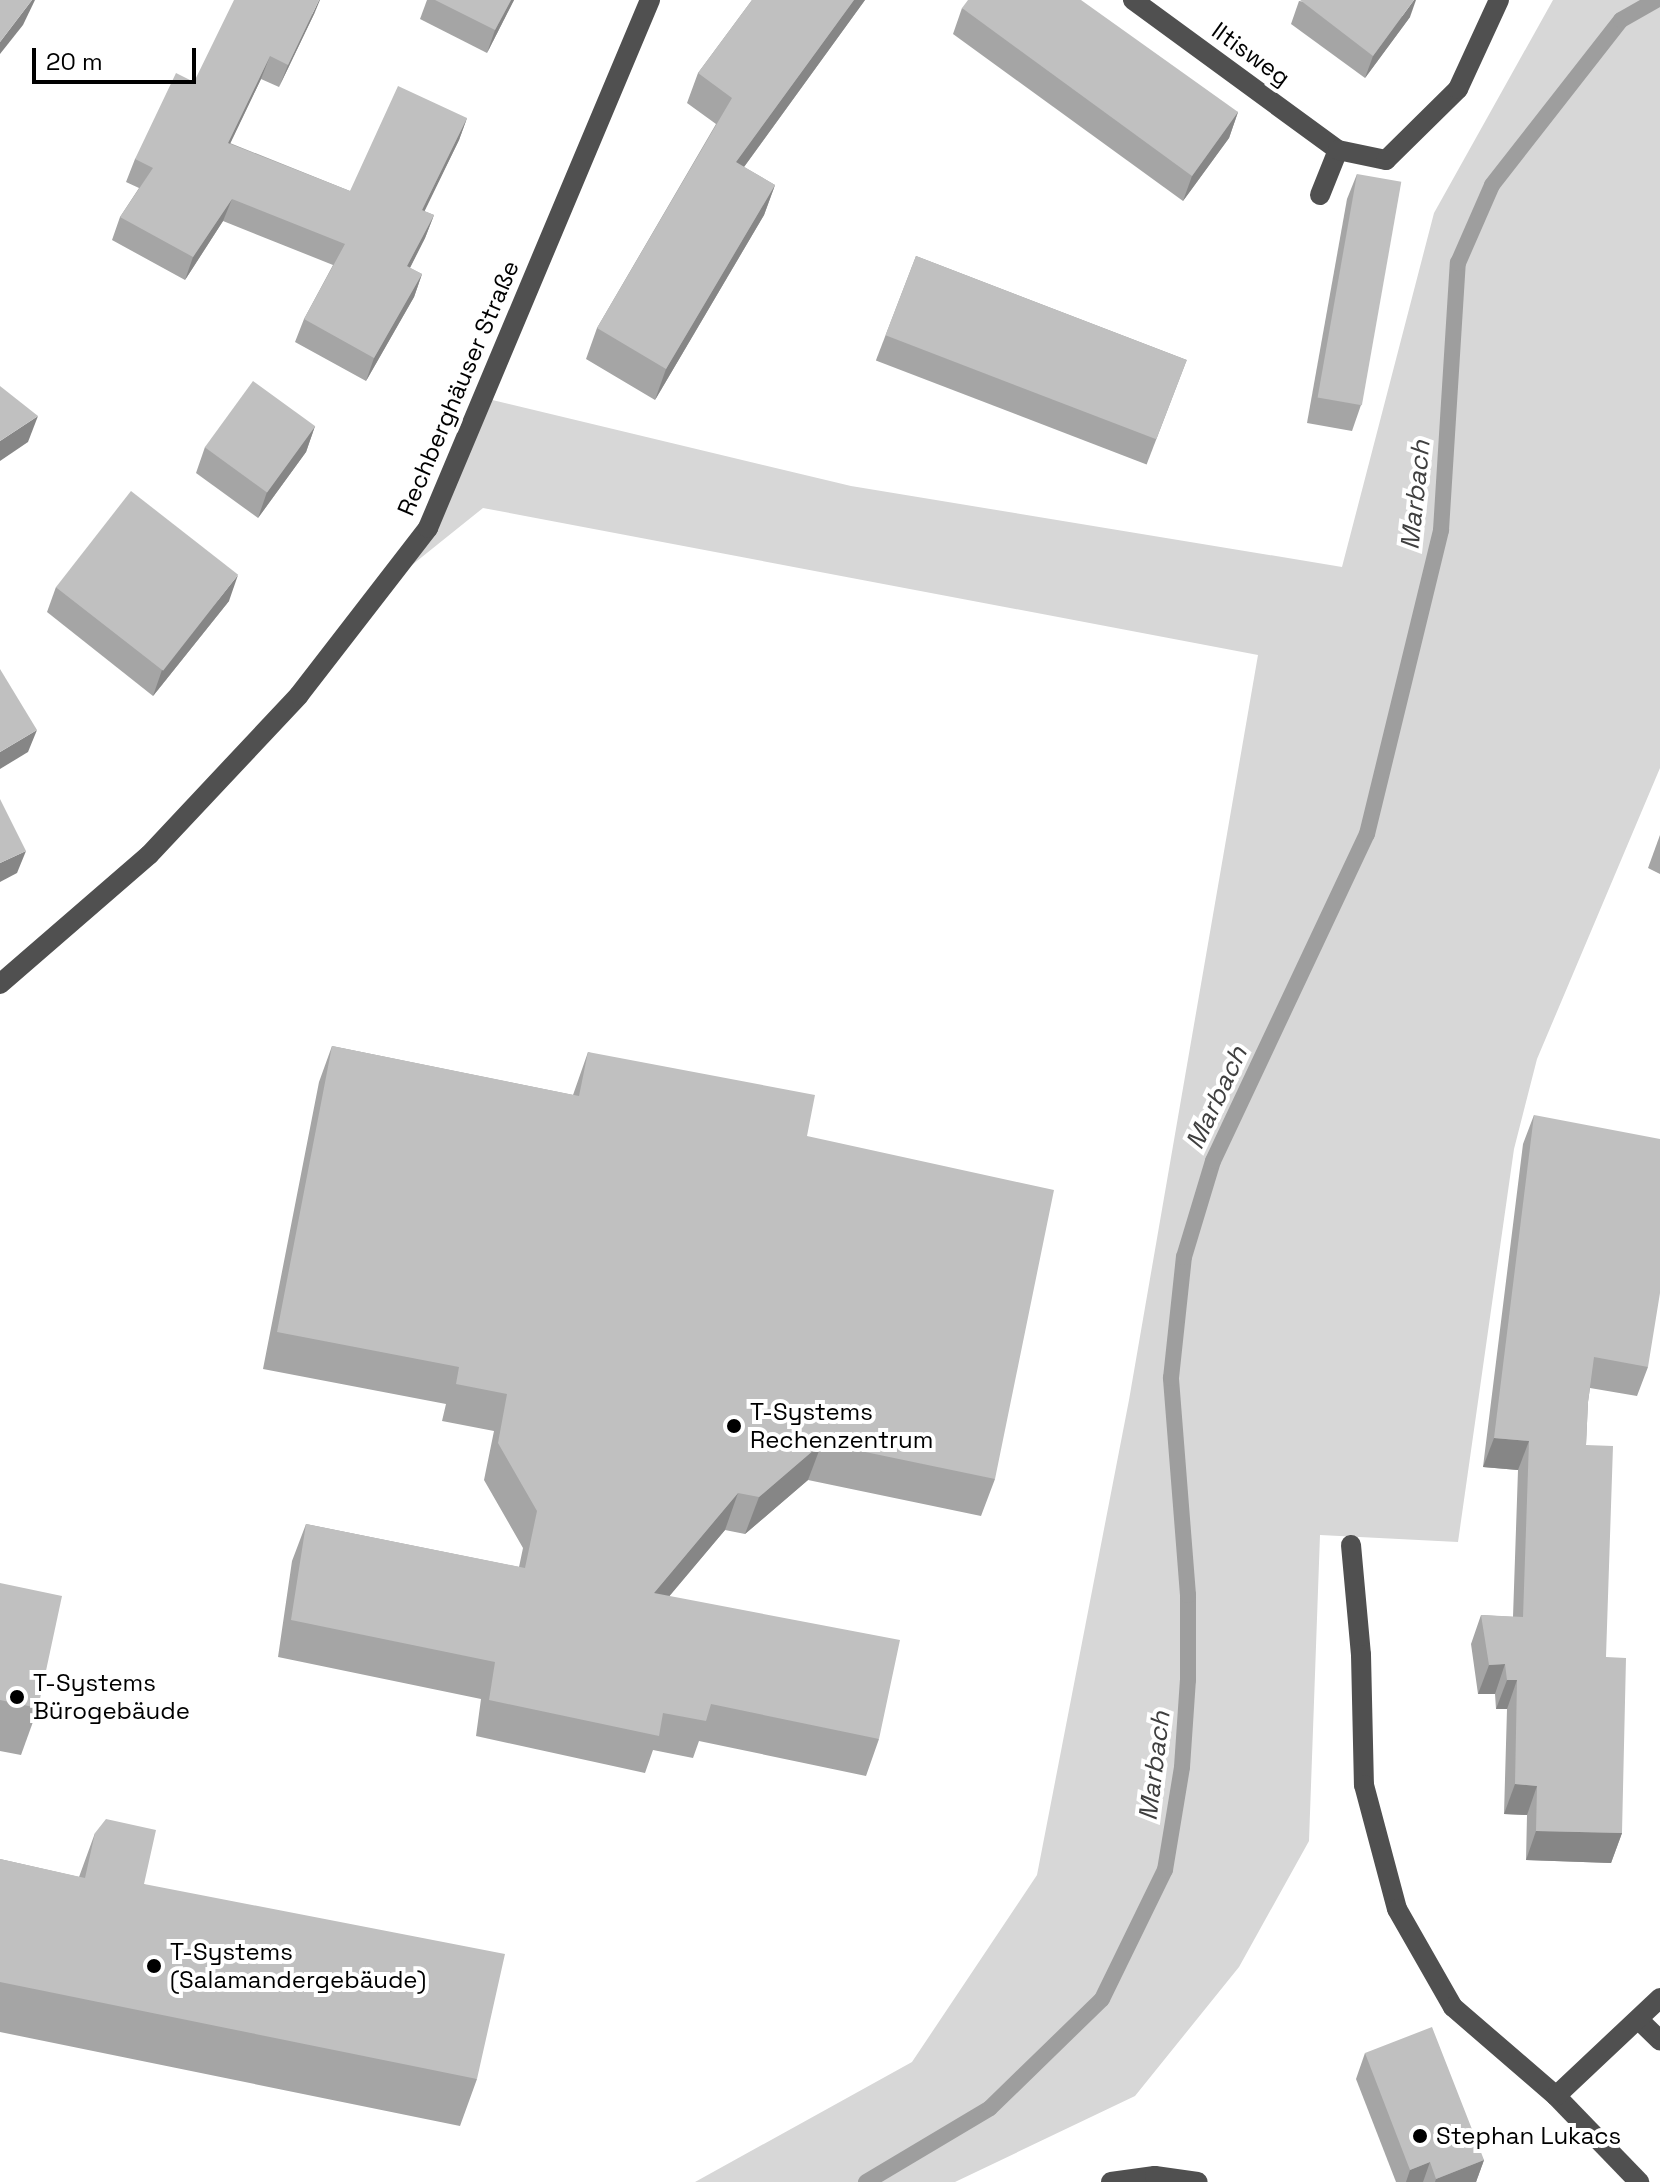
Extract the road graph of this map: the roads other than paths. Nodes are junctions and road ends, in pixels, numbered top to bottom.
1 (650, 0) edge
2 (1133, 0) edge
3 (1499, 0) edge
4 (1338, 150) junction
5 (1320, 195) dead end
6 (0, 984) edge
7 (1351, 1545) dead end
8 (1660, 1998) edge
9 (1640, 2021) junction
10 (1660, 2040) edge
11 (1556, 2096) junction
12 (1111, 2182) edge
13 (1198, 2182) edge
14 (1639, 2182) edge

1 - 6 street, Rechberghäuser Straße
2 - 4 street, Iltisweg
3 - 4 street, Iltisweg
4 - 5 street
7 - 11 street
8 - 9 street
9 - 10 street
9 - 11 street
11 - 14 street
12 - 13 street

